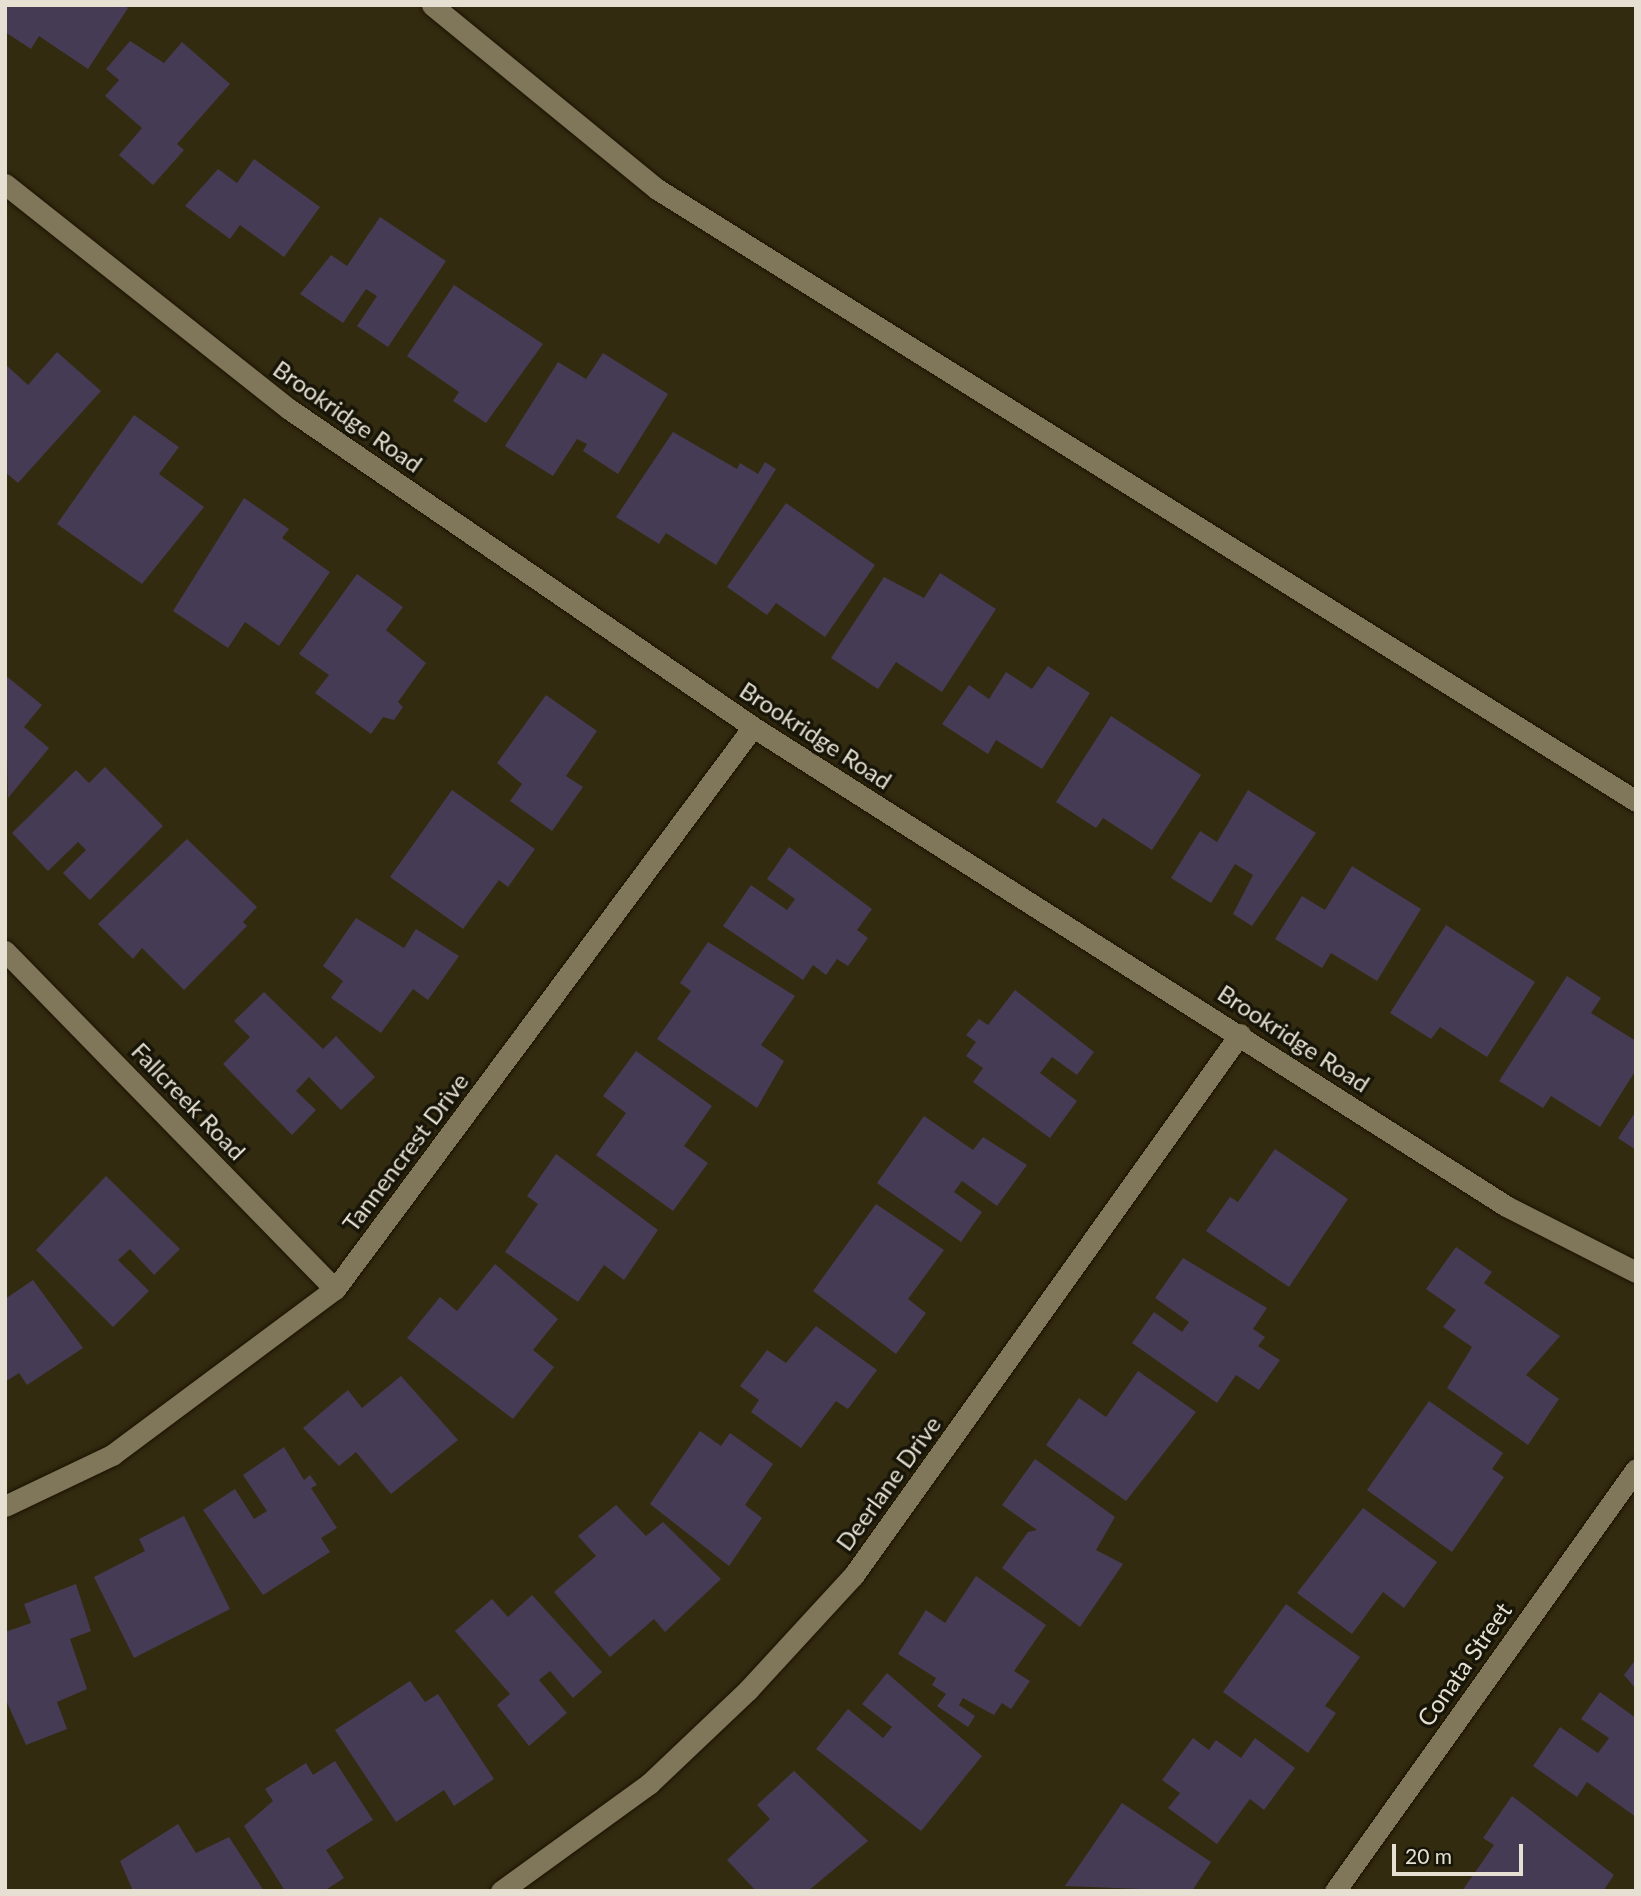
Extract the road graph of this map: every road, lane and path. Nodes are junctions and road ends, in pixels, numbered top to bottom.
1 (432, 5) edge
2 (5, 184) edge
3 (753, 727) junction
4 (1636, 801) edge
5 (5, 951) edge
6 (1240, 1034) junction
7 (1636, 1272) edge
8 (335, 1289) junction
9 (1636, 1469) edge
10 (5, 1506) edge
11 (500, 1891) edge
12 (1335, 1891) edge

1 - 4 street
2 - 3 street, Brookridge Road
3 - 6 street, Brookridge Road
3 - 8 street, Tannencrest Drive
5 - 8 street, Fallcreek Road
6 - 7 street, Brookridge Road
6 - 11 street, Deerlane Drive
8 - 10 street, Tannencrest Drive
9 - 12 street, Conata Street

